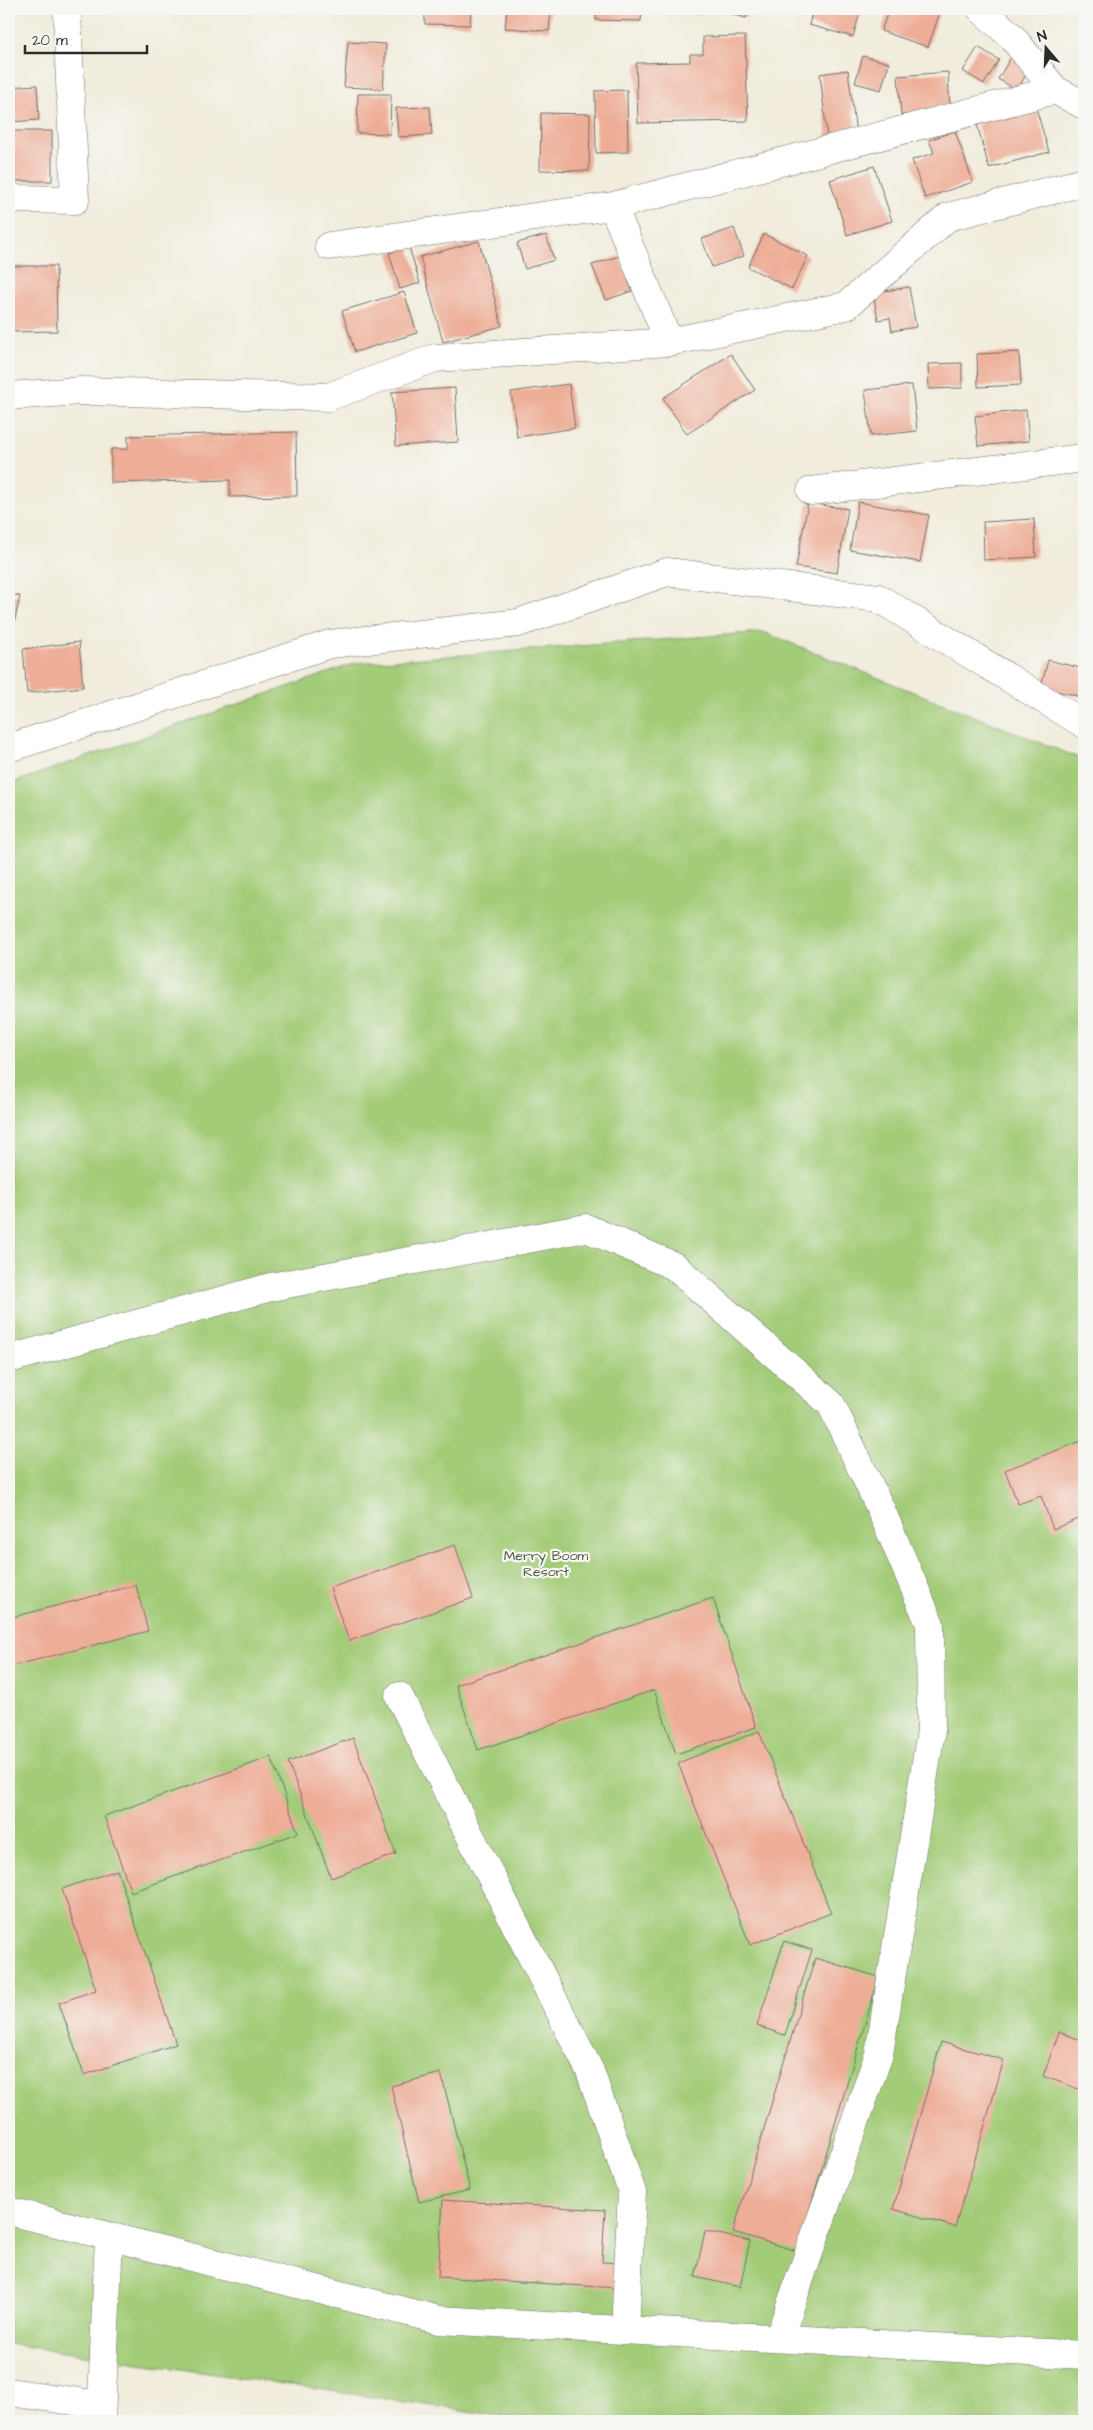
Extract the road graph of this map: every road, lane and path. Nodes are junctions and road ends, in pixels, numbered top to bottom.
1 (67, 9) edge
2 (982, 9) edge
3 (1055, 90) junction
4 (1084, 105) edge
5 (1084, 182) edge
6 (9, 199) edge
7 (614, 206) junction
8 (329, 246) dead end
9 (669, 342) junction
10 (9, 396) edge
11 (1084, 458) edge
12 (811, 491) dead end
13 (1084, 724) edge
14 (9, 748) edge
15 (9, 1359) edge
16 (399, 1696) dead end
17 (9, 2212) edge
18 (109, 2237) junction
19 (624, 2330) junction
20 (779, 2338) junction
21 (1084, 2355) edge
22 (9, 2392) edge
23 (101, 2413) edge

1 - 6 street
2 - 3 street
3 - 4 street
3 - 7 street
5 - 9 street
7 - 8 street
7 - 9 street
9 - 10 street
11 - 12 street
13 - 14 street
15 - 20 street
16 - 19 street
17 - 18 street
18 - 19 street
18 - 23 street
19 - 20 street
20 - 21 street
22 - 23 street

